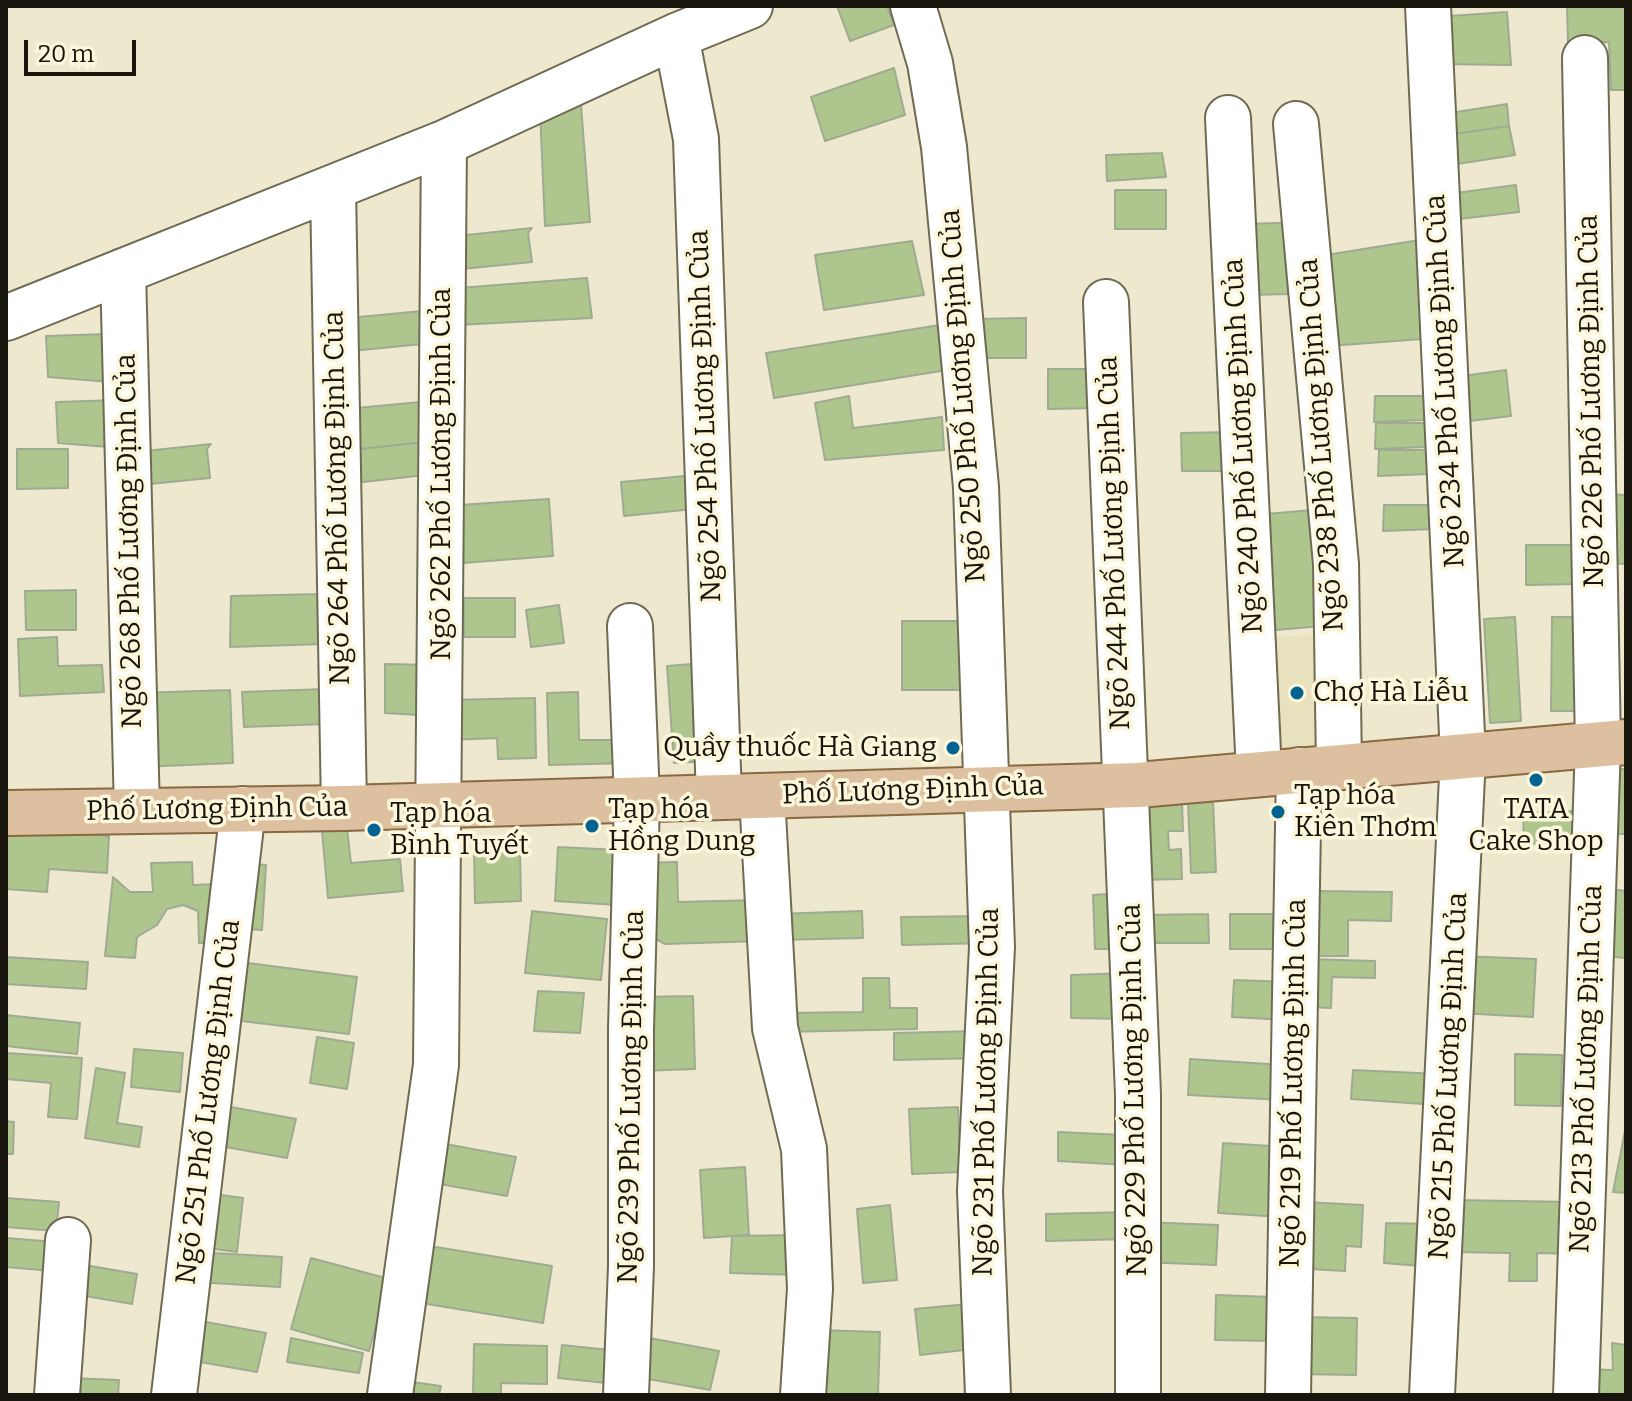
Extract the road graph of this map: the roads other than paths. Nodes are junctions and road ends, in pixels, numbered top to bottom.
1 (750, 6) edge
2 (913, 6) edge
3 (1428, 6) edge
4 (676, 36) junction
5 (1585, 58) dead end
6 (1228, 118) dead end
7 (1296, 124) dead end
8 (444, 143) junction
9 (333, 188) junction
10 (123, 271) junction
11 (1106, 302) dead end
12 (6, 318) edge
13 (630, 626) dead end
14 (1612, 743) edge
15 (1463, 756) junction
16 (1299, 770) junction
17 (1123, 785) junction
18 (984, 789) junction
19 (762, 796) junction
20 (719, 797) junction
21 (637, 799) junction
22 (441, 805) junction
23 (344, 808) junction
24 (243, 809) junction
25 (137, 811) junction
26 (6, 813) edge
27 (68, 1240) dead end
28 (57, 1395) edge
29 (174, 1395) edge
30 (390, 1395) edge
31 (626, 1395) edge
32 (803, 1395) edge
33 (988, 1395) edge
34 (1138, 1395) edge
35 (1288, 1395) edge
36 (1432, 1395) edge
37 (1576, 1395) edge

1 - 4 street
2 - 18 street, Ngõ 250 Phố Lương Định Của
3 - 15 street, Ngõ 234 Phố Lương Định Của
4 - 8 street
4 - 20 street, Ngõ 254 Phố Lương Định Của
5 - 14 street, Ngõ 226 Phố Lương Định Của
6 - 16 street, Ngõ 240 Phố Lương Định Của
7 - 16 street, Ngõ 238 Phố Lương Định Của
8 - 9 street
8 - 22 street, Ngõ 262 Phố Lương Định Của
9 - 10 street
9 - 23 street, Ngõ 264 Phố Lương Định Của
10 - 12 street
10 - 25 street, Ngõ 268 Phố Lương Định Của
11 - 17 street, Ngõ 244 Phố Lương Định Của
13 - 21 street, Ngõ 239 Phố Lương Định Của
14 - 15 main road, Phố Lương Định Của
14 - 37 street, Ngõ 213 Phố Lương Định Của
15 - 16 main road, Phố Lương Định Của
15 - 36 street, Ngõ 215 Phố Lương Định Của
16 - 17 main road, Phố Lương Định Của
16 - 35 street, Ngõ 219 Phố Lương Định Của
17 - 18 main road, Phố Lương Định Của
17 - 34 street, Ngõ 229 Phố Lương Định Của
18 - 19 main road, Phố Lương Định Của
18 - 33 street, Ngõ 231 Phố Lương Định Của
19 - 20 main road, Phố Lương Định Của
19 - 32 street
20 - 21 main road, Phố Lương Định Của
21 - 22 main road, Phố Lương Định Của
21 - 31 street, Ngõ 239 Phố Lương Định Của
22 - 23 main road, Phố Lương Định Của
22 - 30 street, Ngõ 262 Phố Lương Định Của
23 - 24 main road, Phố Lương Định Của
24 - 25 main road, Phố Lương Định Của
24 - 29 street, Ngõ 251 Phố Lương Định Của
25 - 26 main road, Phố Lương Định Của
27 - 28 street

